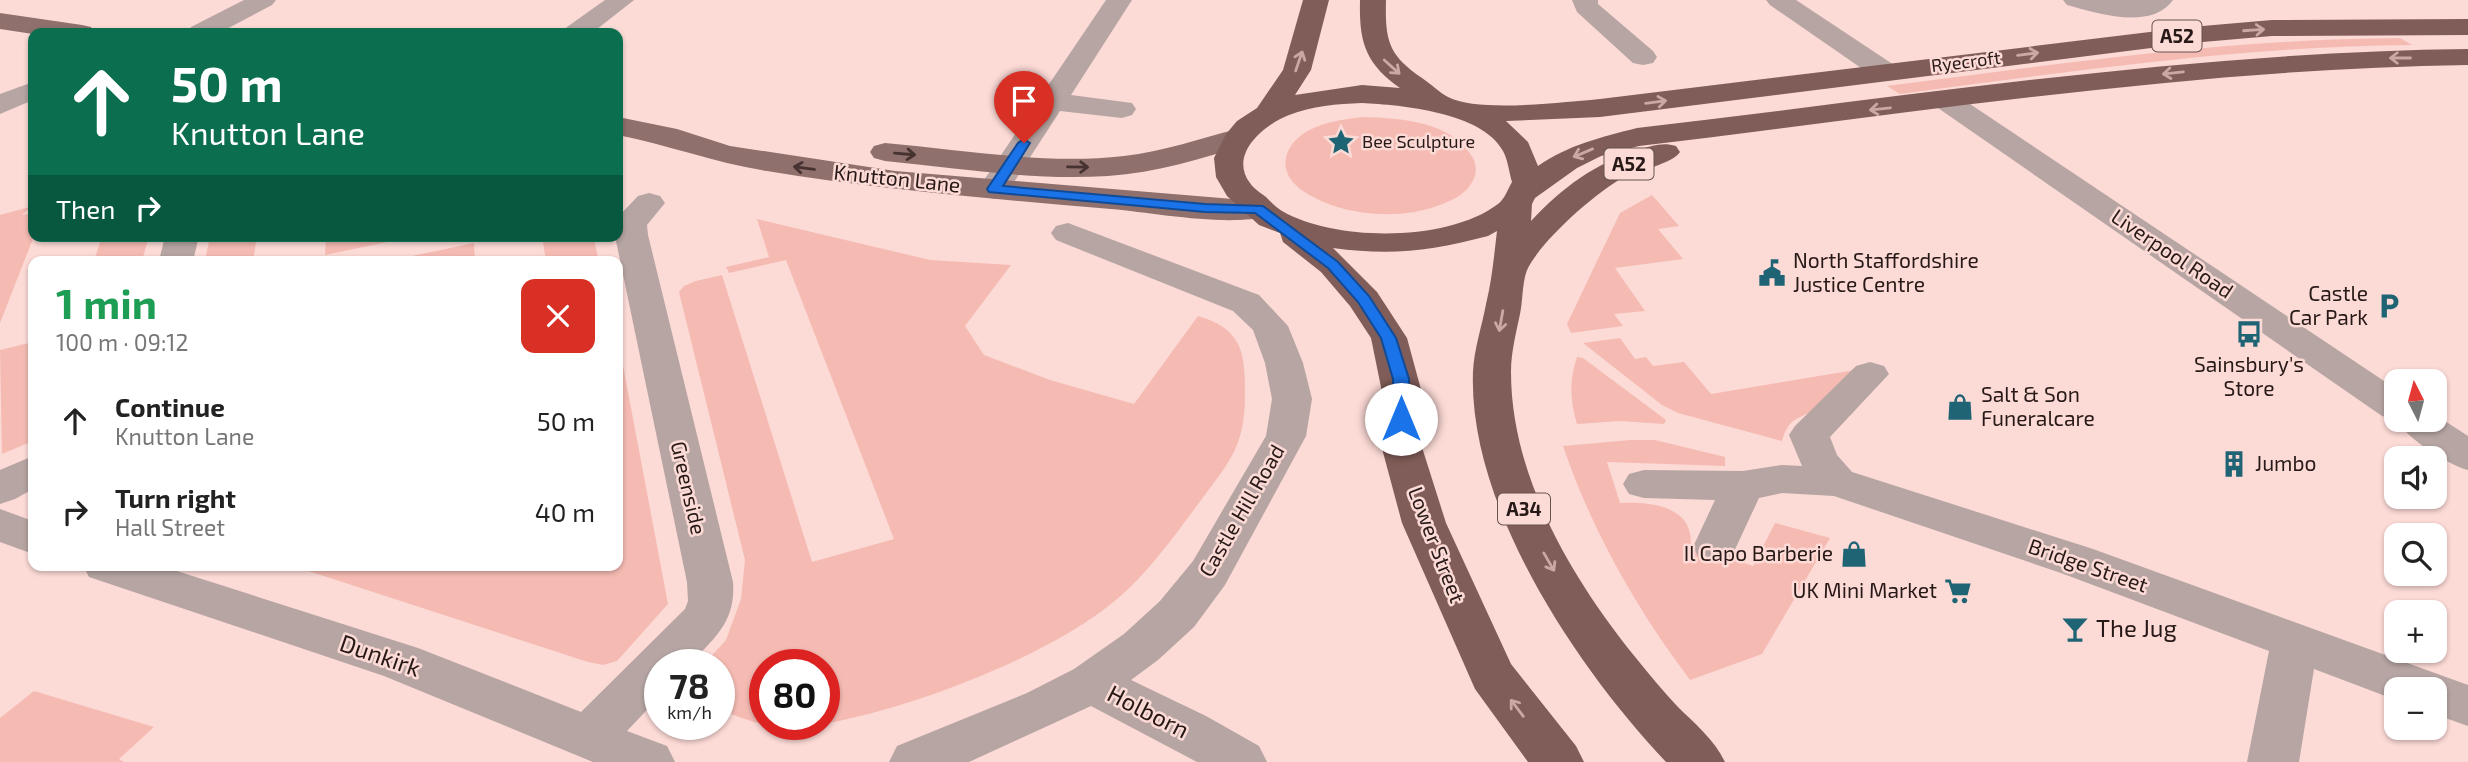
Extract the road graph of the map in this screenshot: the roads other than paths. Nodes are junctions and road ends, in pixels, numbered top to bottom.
1 (262, 0) edge
2 (621, 0) edge
3 (1119, 0) edge
4 (1316, 0) edge
5 (1373, 0) edge
6 (1585, 0) edge
7 (1779, 0) edge
8 (2076, 0) edge
9 (2160, 0) edge
10 (0, 21) edge
11 (2468, 27) edge
12 (48, 28) edge
13 (209, 28) edge
14 (583, 28) edge
15 (1643, 57) dead end
16 (2468, 57) edge
17 (1887, 73) junction
18 (28, 92) edge
19 (1051, 101) junction
20 (1948, 102) junction
21 (0, 105) edge
22 (1122, 108) dead end
23 (1453, 108) junction
24 (1267, 115) junction
25 (1783, 120) junction
26 (623, 127) edge
27 (1238, 138) junction
28 (1002, 176) junction
29 (1520, 198) junction
30 (649, 203) dead end
31 (1268, 216) junction
32 (1068, 233) dead end
33 (1509, 269) junction
34 (1870, 374) dead end
35 (2384, 399) edge
36 (2433, 432) edge
37 (2468, 456) edge
38 (28, 473) edge
39 (1837, 482) junction
40 (1644, 484) dead end
41 (1743, 486) junction
42 (0, 489) edge
43 (0, 524) edge
44 (28, 536) edge
45 (1715, 547) dead end
46 (123, 571) edge
47 (2295, 640) junction
48 (2391, 677) edge
49 (1091, 683) junction
50 (2447, 698) edge
51 (2468, 706) edge
52 (589, 737) junction
53 (649, 762) edge
54 (915, 762) edge
55 (1241, 762) edge
56 (1558, 762) edge
57 (1699, 762) edge
58 (2273, 762) edge

1 - 13 street
2 - 14 street
3 - 19 street
24 -> 4 highway
5 -> 23 highway
6 - 15 street
7 - 17 street
8 - 9 street
10 - 12 main road
17 -> 11 highway, Ryecroft / A52
16 -> 20 highway, Ryecroft / A52
23 -> 17 highway, Ryecroft / A52
18 - 21 street
19 - 22 street
19 - 28 street
20 -> 25 highway, Ryecroft / A52
20 - 35 street, Liverpool Road
23 - 24 highway
23 - 29 highway
24 - 27 highway
25 -> 29 highway, Ryecroft / A52
25 - 33 highway, Ryecroft / A52
26 - 28 main road, Knutton Lane
28 -> 27 main road, Knutton Lane
27 - 31 highway, Lower Street
28 - 31 main road, Knutton Lane
29 - 31 highway, Ryecroft
29 - 33 highway, A34
30 - 52 street, Greenside
56 -> 31 highway, Lower Street
32 - 49 street, Castle Hill Road
33 -> 57 highway, A34
34 - 39 street
36 - 37 street
38 - 42 street
39 - 41 street, Bridge Street
39 - 47 street, Bridge Street
40 - 41 street, Bridge Street
41 - 45 street
43 - 44 street
46 - 52 street, Dunkirk
47 - 48 street, Bridge Street
47 - 58 street
49 - 54 street, Castle Hill Road
49 - 55 street, Holborn
50 - 51 street
52 - 53 street, Dunkirk

